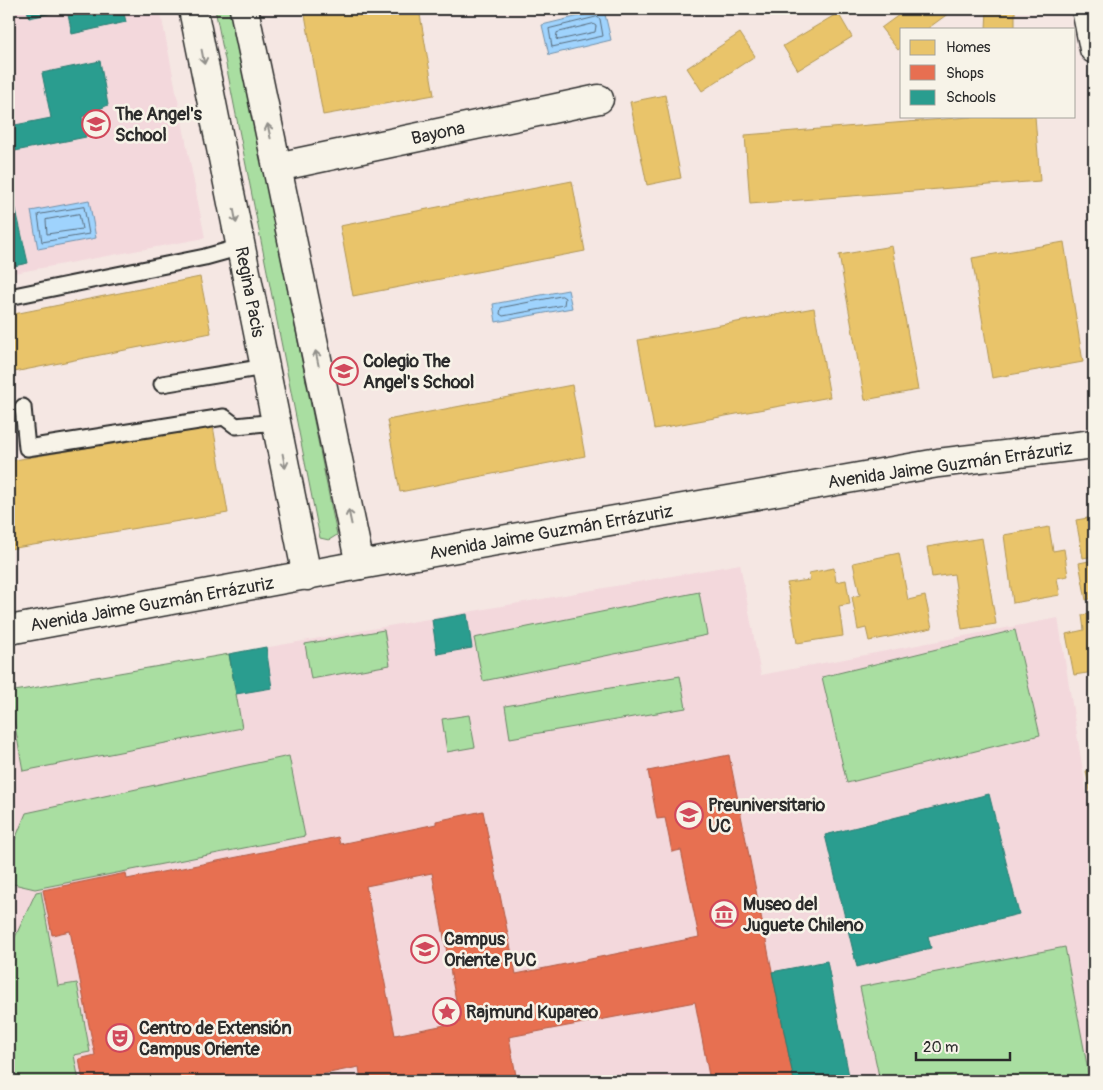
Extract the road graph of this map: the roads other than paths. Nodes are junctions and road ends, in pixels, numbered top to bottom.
1 (193, 9) edge
2 (244, 9) edge
3 (1086, 9) edge
4 (1094, 49) edge
5 (599, 99) dead end
6 (277, 167) junction
7 (241, 247) junction
8 (9, 297) edge
9 (265, 367) junction
10 (162, 384) dead end
11 (23, 407) dead end
12 (276, 422) junction
13 (1094, 444) edge
14 (360, 565) junction
15 (307, 576) junction
16 (9, 630) edge

1 -> 7 street, Regina Pacis
6 -> 2 street
3 - 4 street
5 - 6 street, Bayona
14 -> 6 street
7 - 8 lane
7 - 9 street, Regina Pacis
9 - 10 lane
9 - 12 street, Regina Pacis
11 - 12 lane
12 -> 15 street, Regina Pacis
13 - 14 street, Avenida Jaime Guzmán Errázuriz
14 - 15 street, Avenida Jaime Guzmán Errázuriz
15 - 16 street, Avenida Jaime Guzmán Errázuriz

